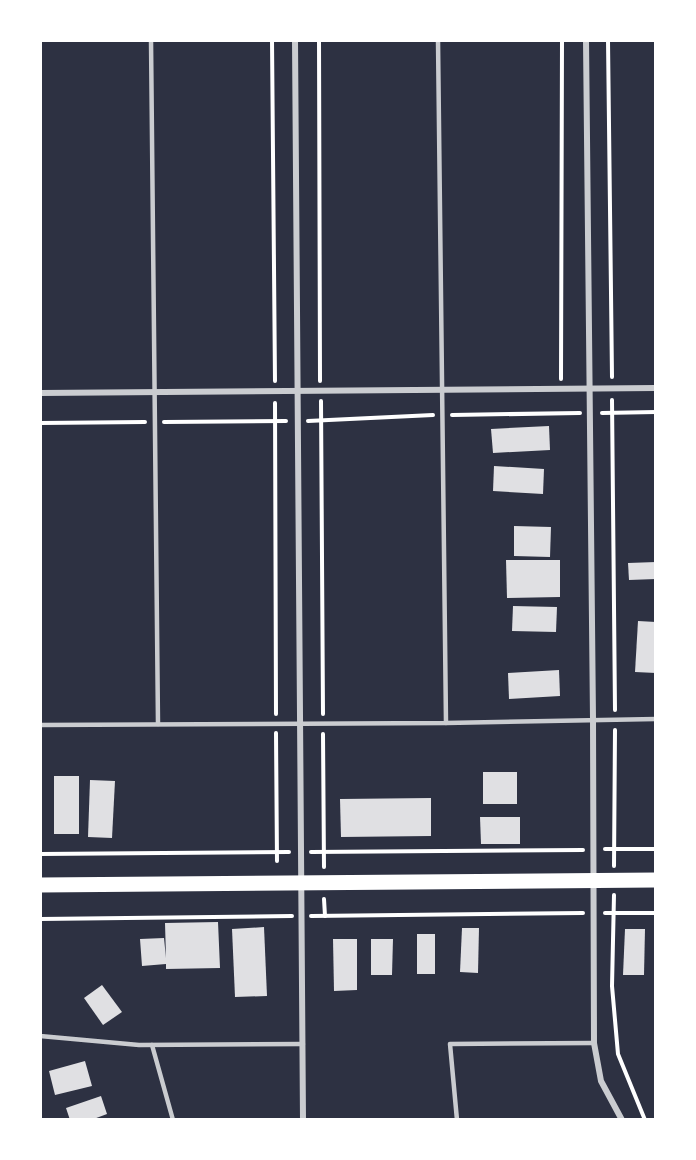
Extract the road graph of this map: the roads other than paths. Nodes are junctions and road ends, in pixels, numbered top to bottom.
1 (151, 40) edge
2 (295, 40) edge
3 (438, 40) edge
4 (586, 40) edge
5 (589, 388) junction
6 (656, 388) edge
7 (441, 389) junction
8 (298, 391) junction
9 (40, 393) edge
10 (154, 393) junction
11 (593, 718) junction
12 (656, 719) edge
13 (158, 723) junction
14 (446, 723) junction
15 (300, 724) junction
16 (40, 725) edge
17 (656, 880) edge
18 (592, 881) junction
19 (301, 882) junction
20 (40, 885) edge
21 (40, 1036) edge
22 (594, 1042) junction
23 (303, 1044) junction
24 (152, 1045) junction
25 (173, 1119) edge
26 (303, 1119) edge
27 (457, 1119) edge
28 (622, 1119) edge

1 - 10 lane
2 - 8 street
3 - 7 lane
4 - 5 street
5 - 6 street
5 - 7 street
5 - 11 street
7 - 8 street
7 - 14 lane
8 - 10 street
8 - 15 street
9 - 10 street
10 - 13 lane
11 - 12 lane
11 - 14 lane
11 - 18 street
13 - 15 lane
13 - 16 lane
14 - 15 lane
15 - 19 street
17 - 18 main road
18 - 19 main road
18 - 22 street
19 - 20 main road
19 - 23 street
21 - 24 lane
22 - 27 lane
22 - 28 street
23 - 24 lane
23 - 26 street
24 - 25 lane

